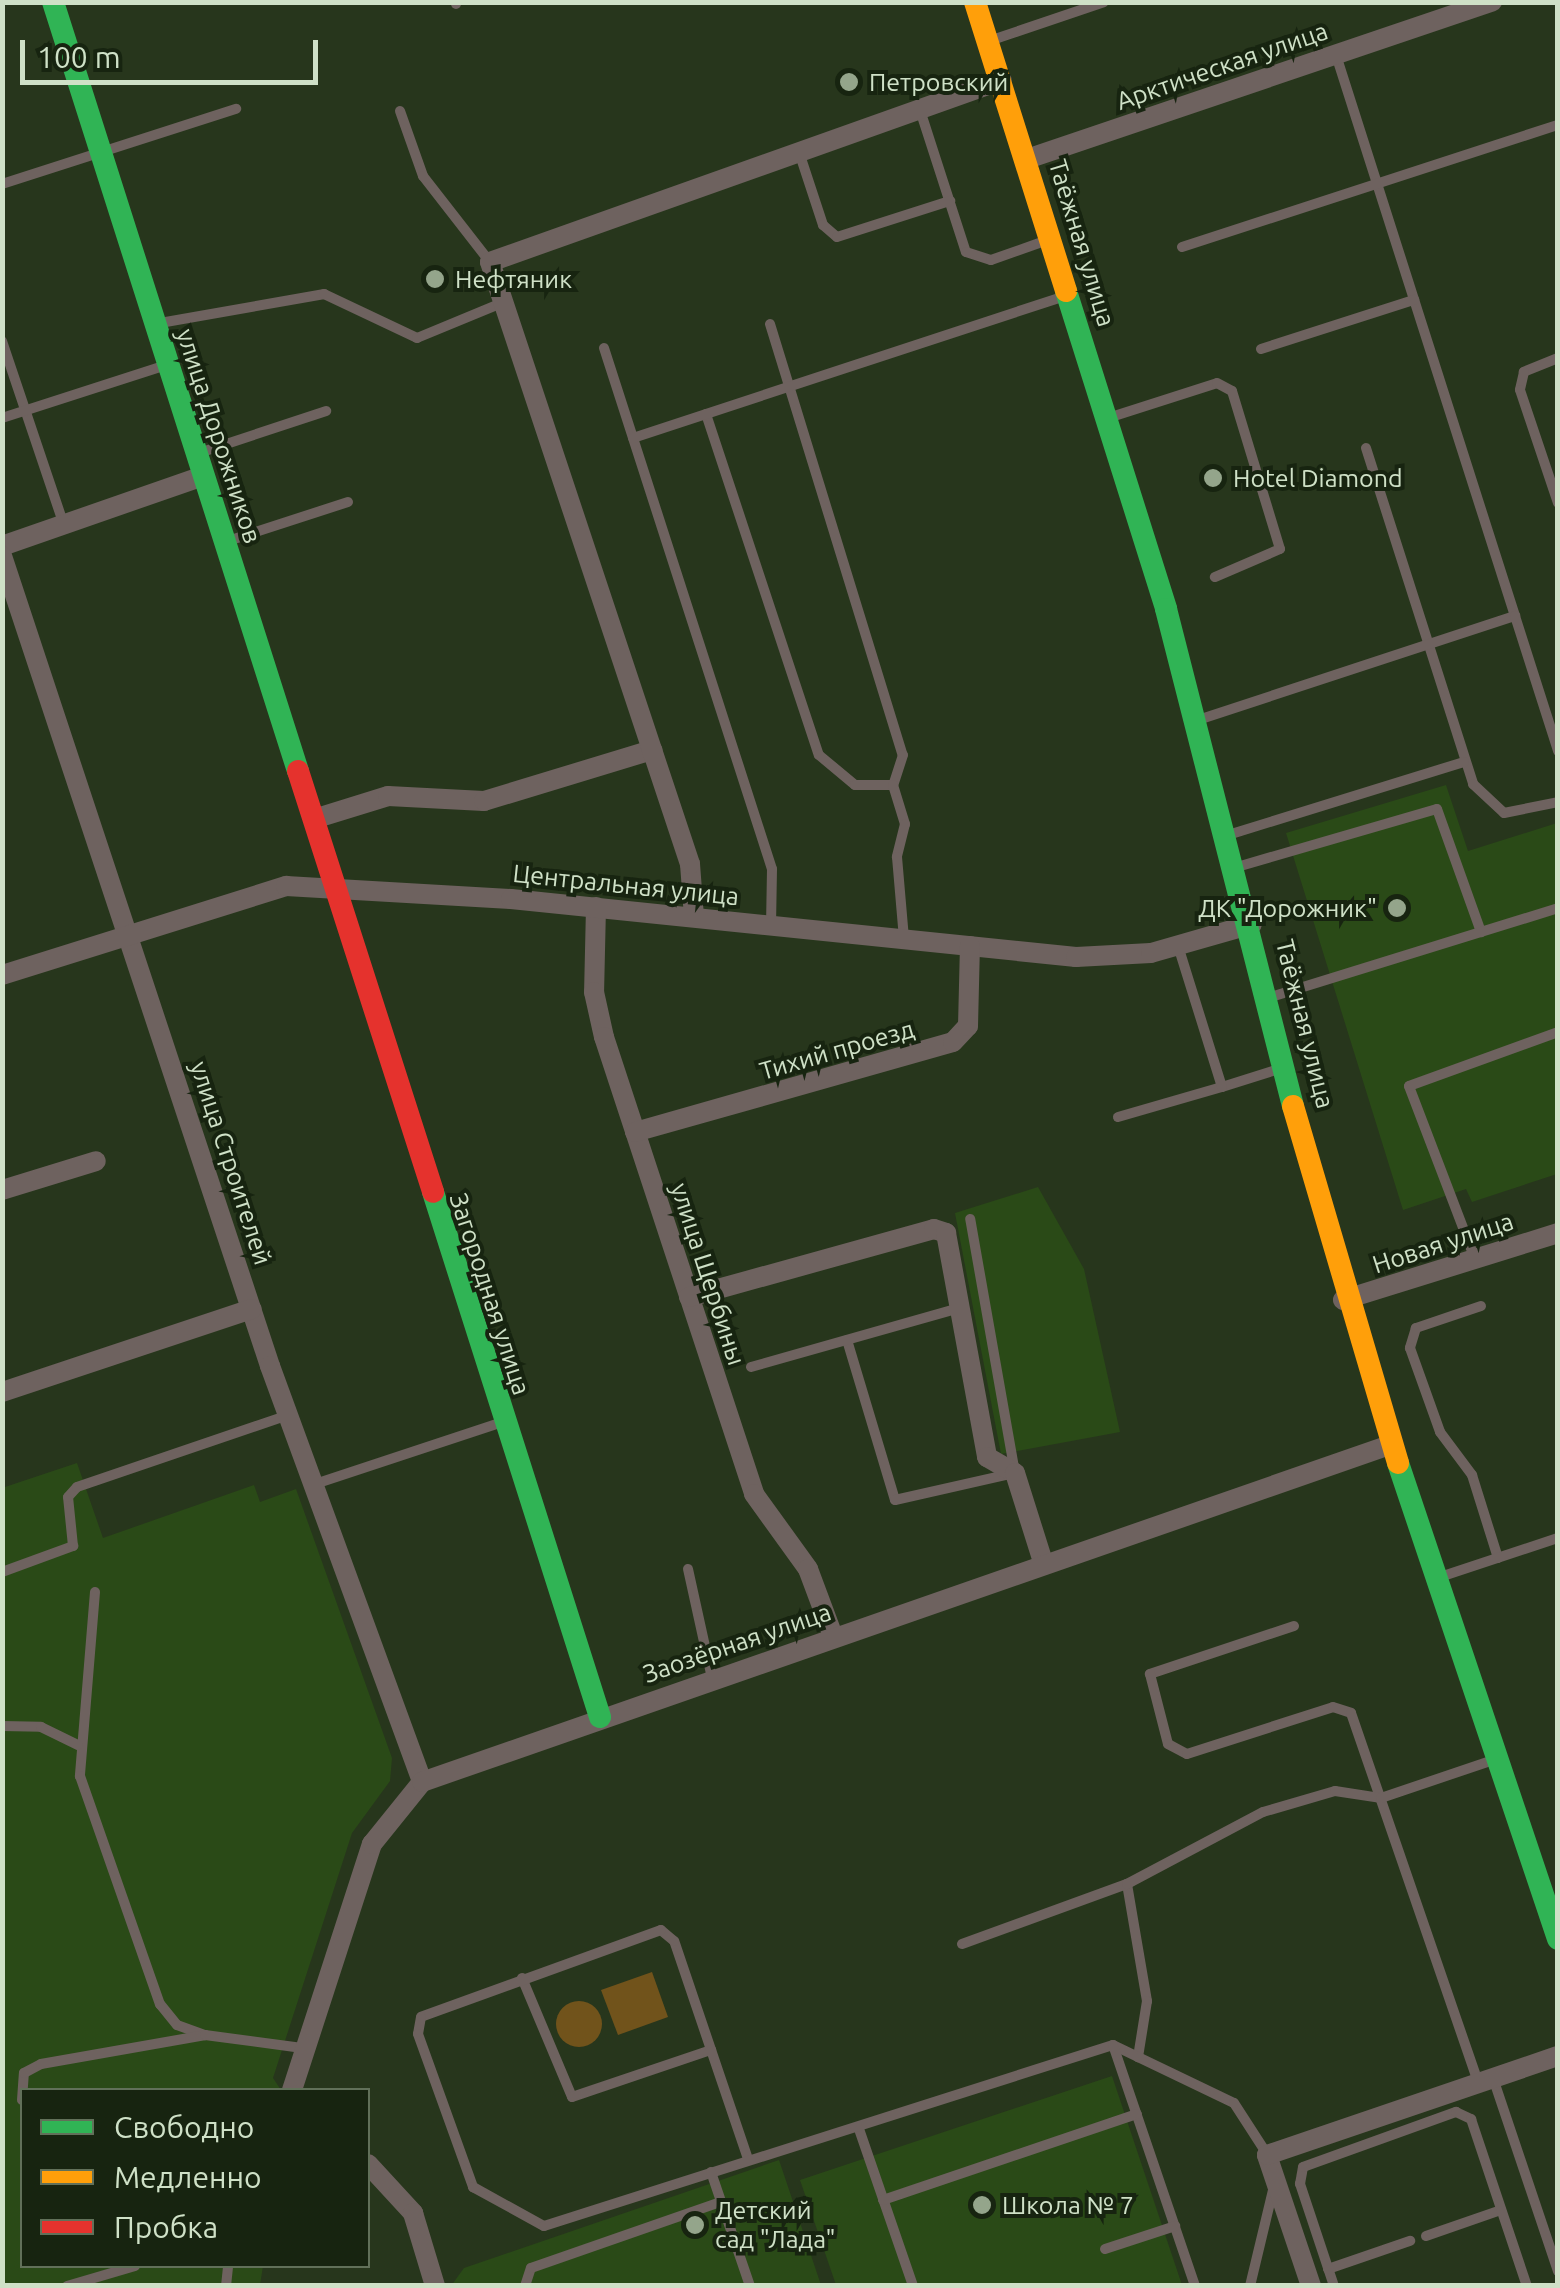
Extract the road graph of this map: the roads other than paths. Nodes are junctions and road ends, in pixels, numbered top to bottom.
1 (52, 2) edge
2 (976, 2) edge
3 (1104, 2) edge
4 (1492, 2) edge
5 (988, 42) junction
6 (1336, 54) junction
7 (1002, 80) junction
8 (236, 110) dead end
9 (920, 110) junction
10 (400, 111) dead end
11 (1557, 124) edge
12 (99, 152) junction
13 (798, 152) junction
14 (1026, 159) junction
15 (1377, 183) junction
16 (2, 184) edge
17 (950, 201) junction
18 (1052, 239) junction
19 (1182, 247) dead end
20 (490, 262) junction
21 (1069, 295) junction
22 (1414, 300) junction
23 (504, 302) junction
24 (770, 324) dead end
25 (154, 325) junction
26 (2, 341) edge
27 (604, 348) dead end
28 (1260, 350) dead end
29 (1558, 358) edge
30 (167, 365) junction
31 (790, 386) junction
32 (25, 411) junction
33 (326, 411) dead end
34 (706, 414) junction
35 (2, 418) edge
36 (1108, 418) junction
37 (634, 438) junction
38 (1366, 448) dead end
39 (199, 466) junction
40 (348, 502) dead end
41 (1558, 503) edge
42 (63, 522) junction
43 (225, 542) junction
44 (2, 546) edge
45 (2, 556) edge
46 (1216, 576) dead end
47 (1515, 616) junction
48 (1428, 644) junction
49 (1197, 720) junction
50 (652, 750) junction
51 (1558, 751) edge
52 (1464, 762) junction
53 (893, 785) junction
54 (1558, 802) edge
55 (316, 818) junction
56 (1228, 835) junction
57 (1237, 868) junction
58 (328, 887) junction
59 (596, 907) junction
60 (1558, 908) edge
61 (694, 917) junction
62 (1252, 924) junction
63 (771, 925) junction
64 (1481, 932) junction
65 (129, 933) junction
66 (904, 939) junction
67 (1178, 945) junction
68 (970, 946) junction
69 (2, 975) edge
70 (1271, 997) junction
71 (1558, 1032) edge
72 (1288, 1066) junction
73 (1222, 1086) junction
74 (1118, 1117) dead end
75 (635, 1132) junction
76 (96, 1160) dead end
77 (2, 1190) edge
78 (970, 1220) dead end
79 (1558, 1232) edge
80 (1475, 1259) junction
81 (689, 1296) junction
82 (1343, 1300) junction
83 (1481, 1306) dead end
84 (961, 1308) junction
85 (252, 1310) junction
86 (847, 1340) junction
87 (751, 1368) dead end
88 (2, 1392) edge
89 (288, 1416) junction
90 (504, 1422) junction
91 (1390, 1445) junction
92 (1015, 1474) junction
93 (312, 1485) junction
94 (1558, 1538) edge
95 (1498, 1558) junction
96 (1043, 1562) junction
97 (688, 1569) dead end
98 (2, 1572) edge
99 (1437, 1578) junction
100 (94, 1592) dead end
101 (1294, 1626) dead end
102 (832, 1636) junction
103 (712, 1678) junction
104 (600, 1718) junction
105 (2, 1726) edge
106 (78, 1745) junction
107 (1497, 1758) junction
108 (422, 1782) junction
109 (1382, 1798) junction
110 (1128, 1884) junction
111 (1558, 1939) edge
112 (962, 1944) dead end
113 (522, 1978) junction
114 (205, 2034) junction
115 (1113, 2045) junction
116 (302, 2048) junction
117 (711, 2050) junction
118 (1558, 2056) edge
119 (1138, 2057) junction
120 (1485, 2080) junction
121 (21, 2088) edge
122 (292, 2088) edge
123 (1137, 2114) junction
124 (859, 2129) junction
125 (748, 2159) junction
126 (1269, 2160) junction
127 (370, 2166) edge
128 (711, 2172) junction
129 (883, 2200) junction
130 (722, 2202) junction
131 (1501, 2210) junction
132 (1175, 2226) junction
133 (1426, 2236) dead end
134 (1410, 2241) dead end
135 (1105, 2250) dead end
136 (1328, 2269) junction
137 (98, 2271) edge
138 (1558, 2271) edge
139 (67, 2286) edge
140 (435, 2286) edge
141 (524, 2286) edge
142 (750, 2286) edge
143 (913, 2286) edge
144 (1194, 2286) edge
145 (1250, 2286) edge
146 (1312, 2286) edge
147 (1334, 2286) edge
148 (1526, 2286) edge

1 - 12 street, улица Дорожников
2 - 5 street, Таёжная улица
3 - 5 lane
4 - 6 street, Арктическая улица
5 - 7 street, Таёжная улица
6 - 14 street, Арктическая улица
6 - 15 lane
7 - 9 street
7 - 14 street, Таёжная улица
8 - 12 lane
9 - 13 street
9 - 17 lane
10 - 20 lane
11 - 15 lane
12 - 16 lane
12 - 25 street, улица Дорожников
13 - 17 lane
13 - 20 street
14 - 18 street, Таёжная улица
15 - 19 lane
15 - 22 lane
17 - 18 lane
18 - 21 street, Таёжная улица
20 - 23 street
21 - 31 lane
21 - 36 street, Таёжная улица
22 - 28 lane
22 - 47 lane
23 - 25 lane
23 - 50 street
24 - 31 lane
25 - 30 street, улица Дорожников
26 - 32 lane
27 - 37 lane
29 - 41 lane
30 - 32 lane
30 - 39 street, улица Дорожников
31 - 34 lane
31 - 53 lane
32 - 35 lane
32 - 42 lane
33 - 39 lane
34 - 37 lane
34 - 53 lane
36 - 46 lane
36 - 49 street, Таёжная улица
37 - 63 lane
38 - 48 lane
39 - 42 street
39 - 43 street, улица Дорожников
40 - 43 lane
42 - 44 street
43 - 55 street, улица Дорожников
45 - 65 street, улица Строителей
47 - 48 lane
47 - 51 lane
48 - 49 lane
48 - 52 lane
49 - 56 street, Таёжная улица
50 - 55 street
50 - 61 street
52 - 54 lane
52 - 56 lane
53 - 66 lane
55 - 58 street, улица Дорожников
56 - 57 street, Таёжная улица
57 - 62 street, Таёжная улица
57 - 64 lane
58 - 59 street, Центральная улица
58 - 65 street, Центральная улица
58 - 90 street, Загородная улица
59 - 61 street, Центральная улица
59 - 75 street, улица Щербины
60 - 64 lane
61 - 63 street, Центральная улица
62 - 67 street, Центральная улица
62 - 70 street, Таёжная улица
63 - 66 street, Центральная улица
64 - 70 lane
65 - 69 street, Центральная улица
65 - 85 street, улица Строителей
66 - 68 street, Центральная улица
67 - 68 street, Центральная улица
67 - 73 lane
68 - 75 street, Тихий проезд
70 - 72 street, Таёжная улица
71 - 80 lane
72 - 73 lane
72 - 82 street, Таёжная улица
73 - 74 lane
75 - 81 street, улица Щербины
76 - 77 street
78 - 92 lane
79 - 80 street, Новая улица
80 - 82 street, Новая улица
81 - 84 street
81 - 102 street, улица Щербины
82 - 91 street, Таёжная улица
83 - 95 lane
84 - 86 lane
84 - 92 street
85 - 88 street
85 - 89 street, улица Строителей
86 - 87 lane
86 - 92 lane
89 - 93 street, улица Строителей
89 - 98 lane
90 - 93 lane
90 - 104 street, Загородная улица
91 - 96 street, Заозёрная улица
91 - 99 street, Таёжная улица
92 - 96 street
93 - 108 street, улица Строителей
94 - 95 lane
95 - 99 lane
96 - 102 street, Заозёрная улица
97 - 103 lane
99 - 107 street, Таёжная улица
100 - 106 lane
101 - 109 lane
102 - 103 street, Заозёрная улица
103 - 104 street, Заозёрная улица
104 - 108 street, Заозёрная улица
105 - 106 lane
106 - 114 lane
107 - 109 lane
107 - 111 street, Таёжная улица
108 - 116 street
109 - 110 lane
109 - 120 lane
110 - 112 lane
110 - 119 lane
113 - 117 lane
113 - 117 lane
113 - 128 lane
114 - 116 lane
114 - 121 lane
115 - 119 lane
115 - 123 lane
115 - 124 lane
116 - 122 street
117 - 125 lane
118 - 120 street
119 - 126 lane
120 - 126 street
120 - 138 lane
123 - 129 lane
123 - 132 lane
124 - 125 lane
124 - 129 lane
125 - 128 lane
126 - 145 lane
126 - 146 street
127 - 140 street
128 - 130 lane
129 - 143 lane
130 - 141 lane
130 - 142 lane
131 - 133 lane
131 - 136 lane
131 - 148 lane
132 - 135 lane
132 - 144 lane
134 - 136 lane
136 - 147 lane
137 - 139 lane

